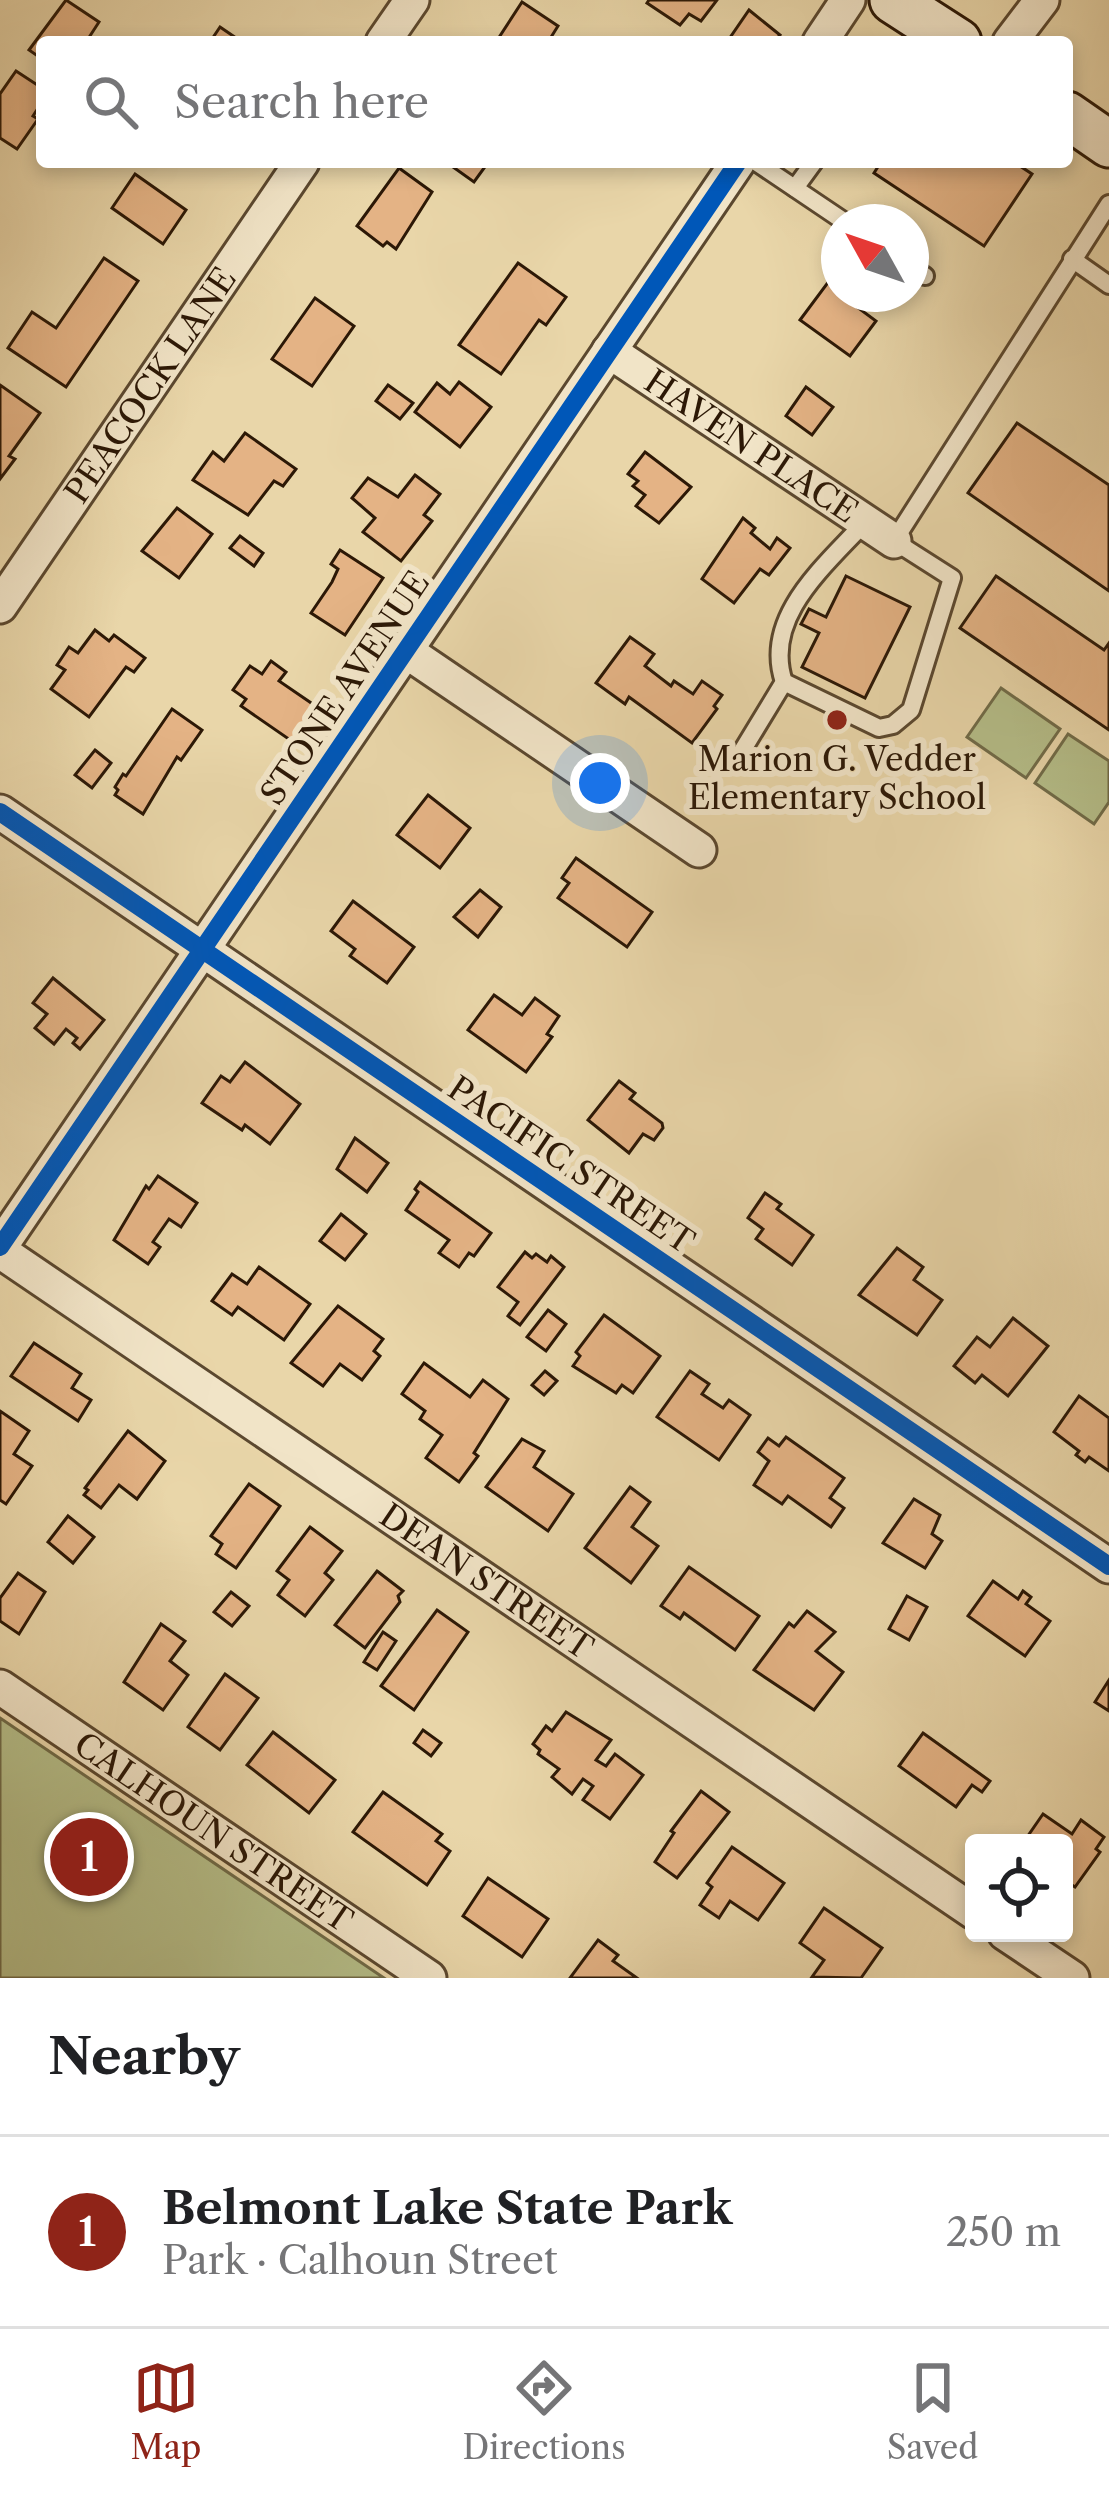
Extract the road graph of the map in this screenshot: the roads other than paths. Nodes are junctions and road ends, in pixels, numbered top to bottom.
1 (412, 0) edge
2 (848, 0) edge
3 (893, 0) edge
4 (1042, 0) edge
5 (387, 36) edge
6 (824, 36) edge
7 (949, 36) edge
8 (1015, 36) edge
9 (1073, 119) edge
10 (1109, 144) edge
11 (298, 168) edge
12 (734, 168) edge
13 (765, 168) edge
14 (810, 168) edge
15 (795, 188) junction
16 (1109, 204) edge
17 (821, 206) edge
18 (1072, 259) junction
19 (1109, 285) edge
20 (610, 351) junction
21 (866, 522) junction
22 (894, 541) junction
23 (0, 606) edge
24 (406, 652) junction
25 (784, 682) junction
26 (736, 761) dead end
27 (0, 812) edge
28 (699, 850) dead end
29 (202, 952) junction
30 (0, 1249) edge
31 (1109, 1566) edge
32 (0, 1687) edge
33 (965, 1906) edge
34 (1018, 1942) edge
35 (429, 1978) edge
36 (1072, 1978) edge

1 - 5 street
2 - 6 street
3 - 7 main road
4 - 8 street
9 - 10 main road
11 - 23 street, PEACOCK LANE
12 - 20 street, STONE AVENUE
13 - 15 lane
14 - 15 lane
15 - 17 lane
16 - 18 lane
18 - 19 lane
18 - 22 lane
20 - 21 street, HAVEN PLACE
20 - 24 street, STONE AVENUE
21 - 22 street, HAVEN PLACE
21 - 25 lane
22 - 25 lane
24 - 28 street
24 - 29 street, STONE AVENUE
25 - 26 lane
27 - 29 street, PACIFIC STREET
29 - 30 street, STONE AVENUE
29 - 31 street, PACIFIC STREET
30 - 33 street, DEAN STREET
32 - 35 street, CALHOUN STREET
34 - 36 street

